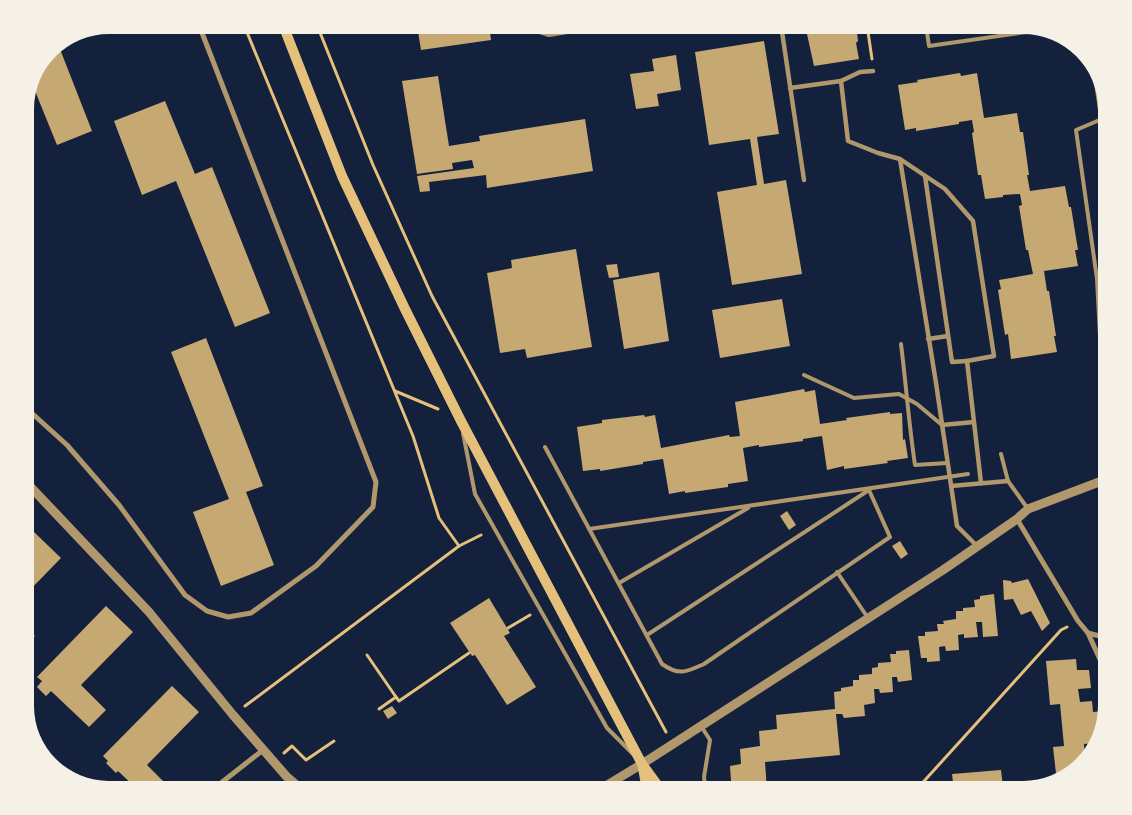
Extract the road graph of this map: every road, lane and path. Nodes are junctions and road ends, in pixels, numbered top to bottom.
1 (202, 34) edge
2 (248, 34) edge
3 (287, 34) edge
4 (321, 34) edge
5 (782, 34) edge
6 (868, 34) edge
7 (927, 34) edge
8 (1012, 34) edge
9 (873, 71) joint
10 (841, 81) junction
11 (790, 88) junction
12 (1098, 121) edge
13 (900, 159) junction
14 (925, 176) junction
15 (804, 180) dead end
16 (1098, 298) edge
17 (948, 336) junction
18 (928, 339) junction
19 (901, 344) dead end
20 (966, 361) junction
21 (804, 375) dead end
22 (395, 391) junction
23 (908, 399) junction
24 (452, 402) junction
25 (34, 415) edge
26 (461, 421) junction
27 (974, 422) junction
28 (942, 425) junction
29 (545, 447) dead end
30 (1001, 454) dead end
31 (947, 463) junction
32 (968, 474) dead end
33 (1008, 481) junction
34 (1098, 482) edge
35 (981, 483) junction
36 (951, 486) junction
37 (869, 490) junction
38 (34, 491) edge
39 (750, 506) junction
40 (1028, 508) junction
41 (1017, 519) junction
42 (589, 529) junction
43 (481, 535) dead end
44 (459, 546) junction
45 (977, 546) junction
46 (837, 572) junction
47 (619, 583) junction
48 (532, 613) dead end
49 (868, 618) junction
50 (1078, 620) junction
51 (508, 628) dead end
52 (1088, 633) junction
53 (647, 635) junction
54 (1098, 636) edge
55 (470, 653) dead end
56 (367, 654) dead end
57 (1098, 655) edge
58 (396, 697) junction
59 (379, 709) dead end
60 (232, 715) junction
61 (701, 726) junction
62 (665, 730) dead end
63 (334, 741) dead end
64 (263, 750) junction
65 (274, 762) junction
66 (642, 764) junction
67 (223, 781) edge
68 (291, 781) edge
69 (614, 781) edge
70 (645, 781) edge
71 (654, 781) edge
72 (705, 781) edge
73 (924, 781) edge

1 - 25 street
2 - 22 path
3 - 24 main road
4 - 62 path
5 - 11 street
6 - 9 path
7 - 8 lane
9 - 10 street
10 - 11 street
10 - 13 street
11 - 15 street
12 - 16 lane
13 - 14 street
13 - 18 street
14 - 17 street
14 - 20 street
17 - 18 street
17 - 20 street
18 - 28 street
19 - 23 lane
20 - 27 street
21 - 23 lane
22 - 24 path
22 - 44 path
23 - 28 lane
23 - 31 lane
24 - 26 main road
26 - 66 main road
26 - 66 lane
27 - 28 street
27 - 35 street
28 - 31 street
29 - 42 lane
30 - 33 lane
31 - 36 street
32 - 37 lane
33 - 35 street
33 - 40 lane
34 - 40 street
35 - 36 street
36 - 45 street
37 - 39 lane
37 - 46 lane
37 - 53 lane
38 - 60 street
39 - 42 lane
39 - 47 lane
40 - 41 street
41 - 45 street
41 - 50 street
42 - 47 lane
43 - 44 path
44 - 60 path
45 - 49 street
46 - 49 lane
46 - 53 lane
47 - 53 lane
48 - 51 path
49 - 61 street
50 - 52 street
50 - 73 path
52 - 54 street
52 - 57 street
55 - 58 path
56 - 58 path
58 - 59 path
60 - 64 street
61 - 66 street
61 - 72 lane
63 - 65 path
64 - 65 street
64 - 67 street
65 - 68 street
66 - 69 street
66 - 70 main road
66 - 71 main road

